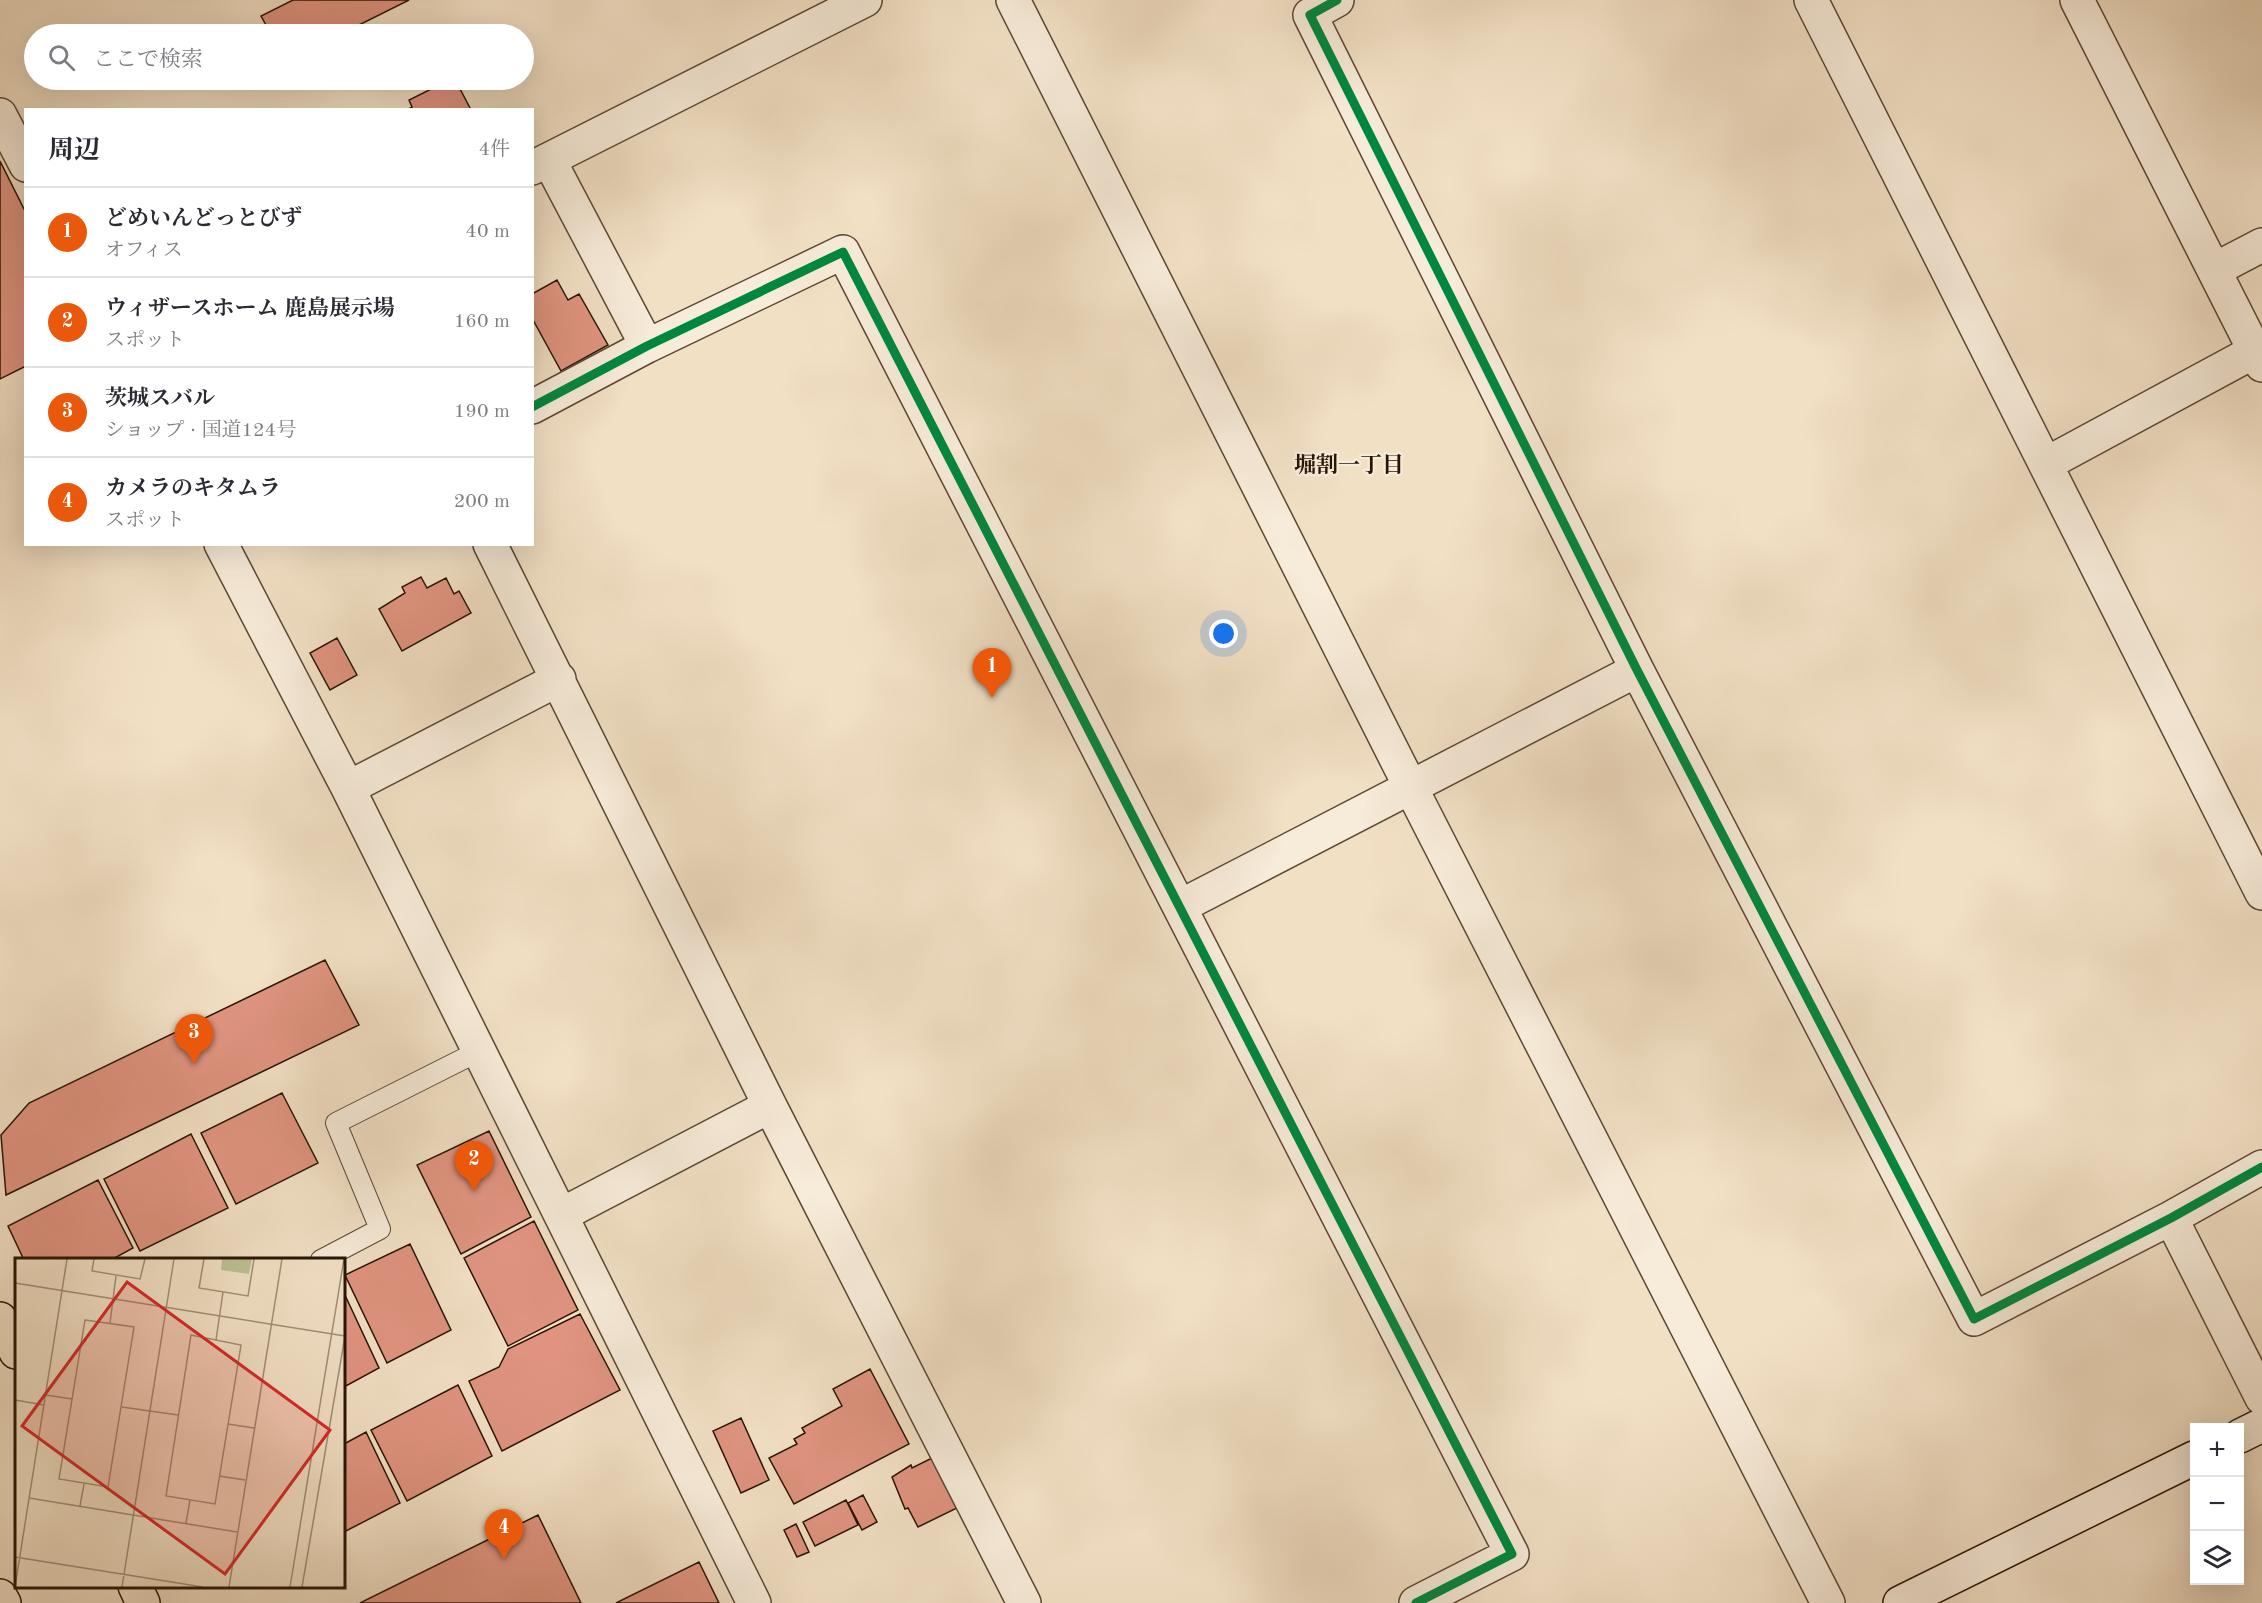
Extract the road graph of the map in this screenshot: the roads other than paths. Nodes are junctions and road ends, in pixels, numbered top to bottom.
1 (865, 0) edge
2 (1013, 0) edge
3 (1337, 0) edge
4 (1811, 0) edge
5 (2078, 0) edge
6 (0, 115) edge
7 (24, 161) edge
8 (541, 164) edge
9 (2262, 245) edge
10 (2214, 270) junction
11 (647, 346) junction
12 (2259, 358) edge
13 (534, 406) edge
14 (2046, 464) junction
15 (222, 546) edge
16 (491, 546) edge
17 (1637, 670) junction
18 (559, 679) junction
19 (348, 788) junction
20 (1411, 788) junction
21 (2262, 892) edge
22 (1181, 906) junction
23 (479, 1051) junction
24 (770, 1106) junction
25 (2262, 1167) edge
26 (561, 1215) junction
27 (2171, 1218) junction
28 (325, 1258) edge
29 (0, 1319) edge
30 (15, 1350) edge
31 (2262, 1398) edge
32 (2262, 1425) edge
33 (2244, 1434) edge
34 (2190, 1460) edge
35 (136, 1588) edge
36 (0, 1596) edge
37 (3, 1603) edge
38 (143, 1603) edge
39 (754, 1603) edge
40 (1024, 1603) edge
41 (1416, 1603) edge
42 (1828, 1603) edge
43 (1900, 1603) edge

1 - 8 street
2 - 20 street
3 - 17 street
4 - 14 street
5 - 10 street
6 - 7 street
8 - 11 street
9 - 10 street
10 - 12 street
11 - 13 street
11 - 22 street
12 - 14 street
14 - 21 street
15 - 19 street
16 - 18 street
17 - 20 street
17 - 27 street
18 - 19 street
18 - 24 street
19 - 23 street
20 - 22 street
20 - 42 street
22 - 41 street
23 - 26 street
23 - 28 lane
24 - 26 street
24 - 40 street
25 - 27 street
26 - 39 street
27 - 31 street
29 - 30 highway
32 - 33 street
34 - 43 street
35 - 38 highway
36 - 37 highway

